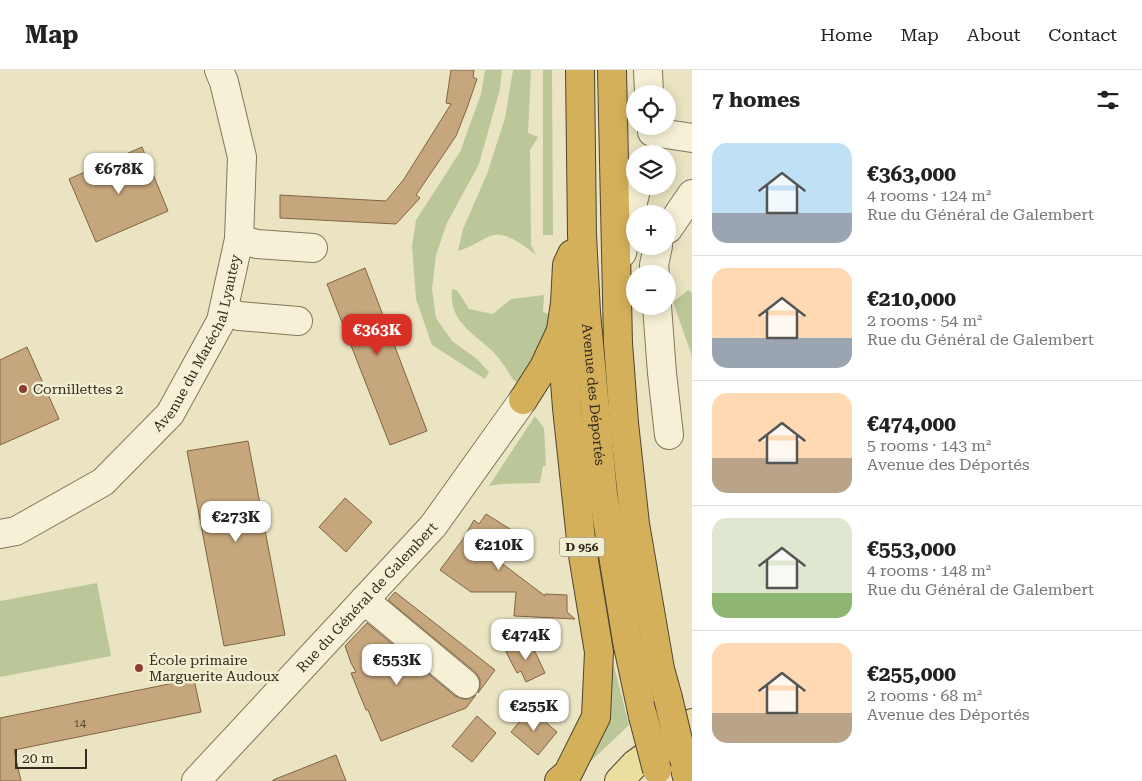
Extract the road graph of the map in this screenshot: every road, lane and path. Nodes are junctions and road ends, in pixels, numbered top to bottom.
1 (219, 70) edge
2 (580, 70) edge
3 (612, 70) edge
4 (648, 70) edge
5 (649, 85) edge
6 (650, 137) edge
7 (692, 138) edge
8 (692, 194) edge
9 (635, 195) edge
10 (676, 217) edge
11 (239, 239) junction
12 (313, 248) dead end
13 (617, 283) junction
14 (224, 310) junction
15 (571, 315) junction
16 (658, 315) edge
17 (298, 321) dead end
18 (523, 400) junction
19 (567, 408) junction
20 (669, 435) dead end
21 (0, 534) edge
22 (364, 600) junction
23 (465, 684) dead end
24 (692, 723) edge
25 (658, 776) edge
26 (196, 781) edge
27 (560, 781) edge
28 (619, 781) edge
29 (688, 781) edge

1 - 11 street, Avenue du Maréchal Lyautey
2 - 15 highway, D 956
3 - 13 highway, Avenue des Déportés
4 - 5 street
6 - 7 street
8 - 10 street
9 - 13 street, Avenue des Déportés
11 - 12 street
11 - 14 street, Avenue du Maréchal Lyautey
13 - 29 highway, Avenue des Déportés, bridge
14 - 17 street
14 - 21 street, Avenue du Maréchal Lyautey
15 - 18 highway
15 - 19 highway, D 956
15 - 25 highway, Avenue des Déportés / D 956, bridge
16 - 20 street
18 - 19 highway
18 - 22 street, Rue du Général de Galembert
19 - 27 highway, D 956
22 - 23 street
22 - 26 street, Rue du Général de Galembert
24 - 28 main road

